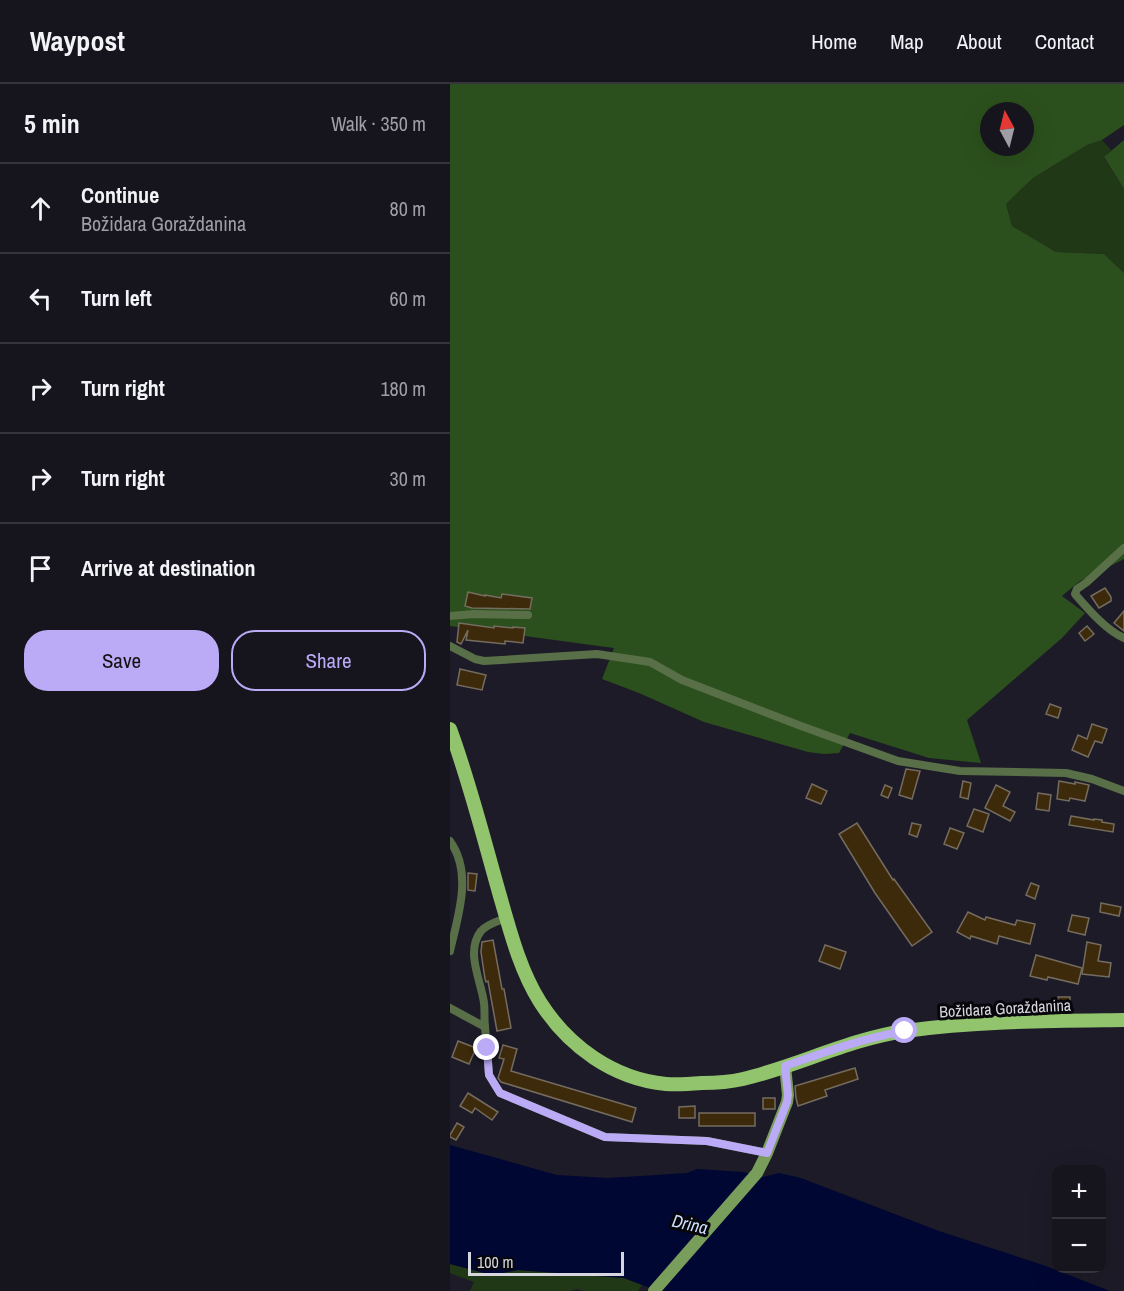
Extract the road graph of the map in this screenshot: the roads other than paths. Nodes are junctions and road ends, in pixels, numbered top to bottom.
1 (1124, 548) edge
2 (528, 615) dead end
3 (450, 616) edge
4 (1124, 638) edge
5 (450, 646) edge
6 (450, 729) edge
7 (1124, 791) edge
8 (450, 841) edge
9 (506, 918) junction
10 (450, 951) edge
11 (450, 1008) edge
12 (1124, 1020) edge
13 (485, 1027) junction
14 (785, 1066) junction
15 (767, 1153) junction
16 (654, 1291) edge

1 - 4 street
2 - 3 street
5 - 7 street
6 - 9 main road, Božidara Goraždanina
8 - 10 street
9 - 13 street
9 - 14 main road, Božidara Goraždanina
11 - 13 street
12 - 14 main road, Božidara Goraždanina
13 - 15 street
14 - 15 street
15 - 16 street

